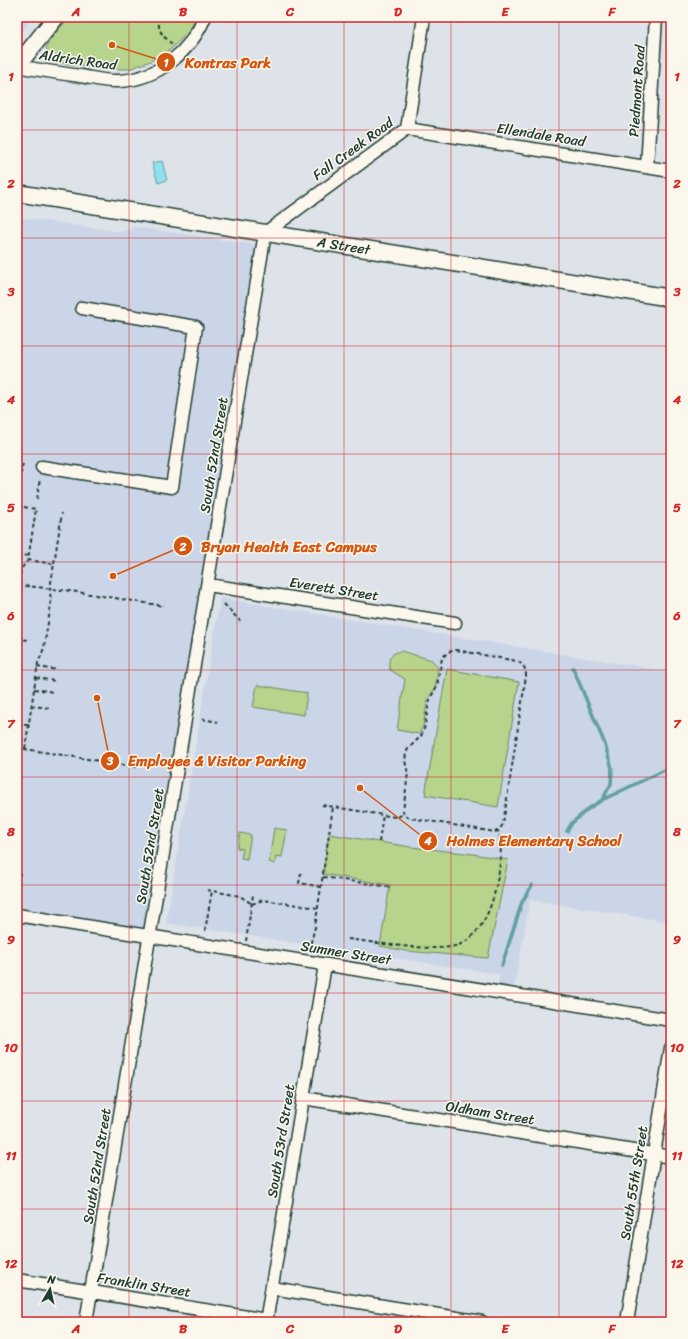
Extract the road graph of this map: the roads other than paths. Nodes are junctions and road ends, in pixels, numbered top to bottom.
1 (56, 17) edge
2 (205, 17) edge
3 (424, 17) edge
4 (656, 17) edge
5 (17, 66) edge
6 (407, 129) junction
7 (647, 167) junction
8 (671, 171) edge
9 (17, 193) edge
10 (265, 233) junction
11 (671, 298) edge
12 (82, 308) dead end
13 (41, 471) road end
14 (208, 585) junction
15 (455, 622) dead end
16 (17, 915) edge
17 (150, 937) junction
18 (325, 965) junction
19 (671, 1020) edge
20 (671, 1048) edge
21 (303, 1098) junction
22 (654, 1154) junction
23 (671, 1157) edge
24 (17, 1280) edge
25 (272, 1288) junction
26 (92, 1292) junction
27 (266, 1321) edge
28 (86, 1322) edge
29 (482, 1322) edge
30 (627, 1322) edge

1 - 5 main road
2 - 5 street, Aldrich Road
3 - 6 street, Fall Creek Road
4 - 7 street, Piedmont Road
6 - 7 street, Ellendale Road
6 - 10 street, Fall Creek Road
7 - 8 street, Ellendale Road
9 - 10 main road, A Street
10 - 11 main road, A Street
10 - 14 street, South 52nd Street
12 - 13 street
14 - 15 street, Everett Street
14 - 17 street, South 52nd Street
16 - 17 street, Sumner Street
17 - 18 street, Sumner Street
17 - 26 street, South 52nd Street
18 - 19 street, Sumner Street
18 - 21 street, South 53rd Street
20 - 22 street, South 55th Street
21 - 22 street, Oldham Street
21 - 25 street, South 53rd Street
22 - 23 street, Oldham Street
22 - 30 street, South 55th Street
24 - 26 street, Franklin Street
25 - 27 street, South 53rd Street
25 - 29 street
26 - 27 street, Franklin Street
26 - 28 street, South 52nd Street

